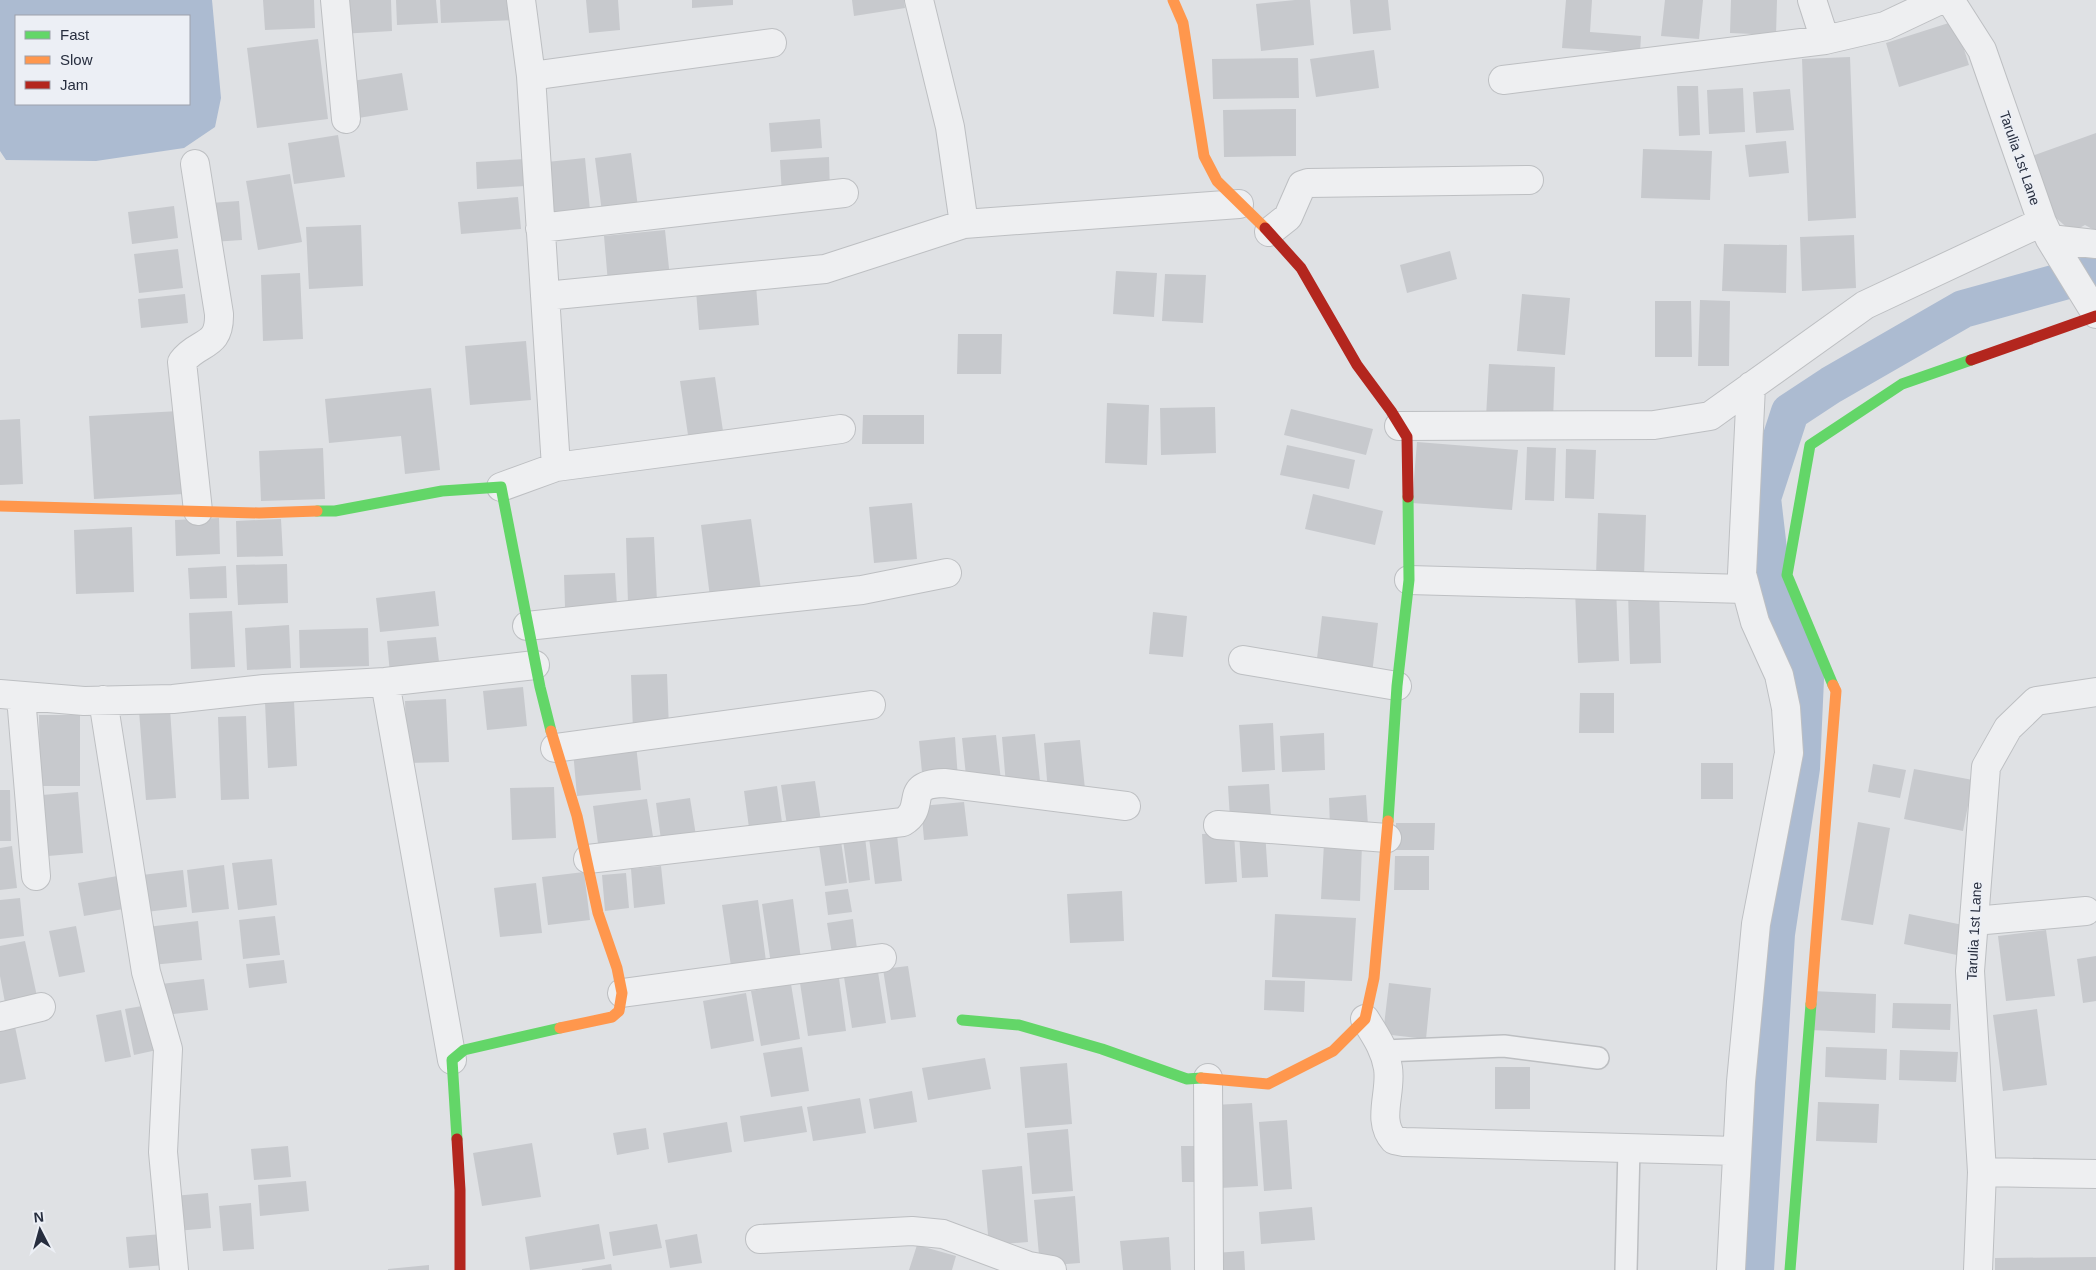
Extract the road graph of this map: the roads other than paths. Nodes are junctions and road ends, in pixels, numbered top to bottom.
1 (335, 0) edge
2 (521, 0) edge
3 (919, 0) edge
4 (1173, 0) edge
5 (1812, 0) edge
6 (1940, 0) edge
7 (1950, 0) edge
8 (1824, 40) junction
9 (772, 43) dead end
10 (530, 76) junction
11 (1503, 80) dead end
12 (346, 120) dead end
13 (195, 164) dead end
14 (1528, 180) dead end
15 (844, 193) dead end
16 (1239, 204) junction
17 (964, 224) junction
18 (540, 228) junction
19 (1269, 232) junction
20 (2049, 236) junction
21 (2096, 244) edge
22 (545, 296) junction
23 (2093, 310) edge
24 (1751, 386) junction
25 (1399, 426) junction
26 (841, 430) dead end
27 (556, 467) junction
28 (501, 487) junction
29 (0, 506) edge
30 (198, 511) junction
31 (947, 573) dead end
32 (1409, 580) junction
33 (1745, 589) junction
34 (527, 626) junction
35 (1243, 660) dead end
36 (535, 665) junction
37 (385, 682) junction
38 (1397, 686) junction
39 (2096, 692) edge
40 (10, 696) edge
41 (103, 700) junction
42 (872, 706) dead end
43 (555, 748) junction
44 (1126, 806) dead end
45 (1218, 825) dead end
46 (1387, 838) junction
47 (588, 859) junction
48 (36, 876) dead end
49 (2086, 911) dead end
50 (1974, 921) junction
51 (882, 958) dead end
52 (622, 993) junction
53 (41, 1007) dead end
54 (0, 1017) edge
55 (1365, 1019) junction
56 (962, 1020) dead end
57 (1384, 1051) junction
58 (1598, 1058) dead end
59 (452, 1060) junction
60 (1208, 1078) junction
61 (1629, 1148) junction
62 (1738, 1151) junction
63 (1982, 1172) junction
64 (2096, 1174) edge
65 (760, 1239) dead end
66 (174, 1270) edge
67 (460, 1270) edge
68 (1052, 1270) edge
69 (1209, 1270) edge
70 (1626, 1270) edge
71 (1731, 1270) edge
72 (1790, 1270) edge
73 (1978, 1270) edge

1 - 12 street
2 - 10 street
3 - 17 street
4 - 16 street
5 - 8 street
6 - 8 street
7 - 20 street, Tarulia 1st Lane
8 - 11 street
9 - 10 street
10 - 18 street
13 - 30 street
14 - 19 street
15 - 18 street
16 - 17 street
16 - 19 street
17 - 22 street
18 - 22 street
19 - 25 street
20 - 21 street
20 - 23 street, Tarulia 1st Lane
20 - 24 street
22 - 27 street
23 - 72 street
24 - 25 street
24 - 33 street
25 - 32 street
26 - 27 street
27 - 28 street
28 - 30 street
28 - 34 street
29 - 30 street
31 - 34 street
32 - 33 street
32 - 38 street
33 - 62 street
34 - 36 street
35 - 38 street
36 - 37 street
36 - 43 street
37 - 41 street
37 - 59 street
38 - 46 street
39 - 50 street, Tarulia 1st Lane
40 - 41 street
40 - 48 street
41 - 66 street
42 - 43 street
43 - 47 street
44 - 47 street
45 - 46 street
46 - 55 street
47 - 52 street
49 - 50 street
50 - 63 street, Tarulia 1st Lane
51 - 52 street
52 - 59 street
53 - 54 street
55 - 57 street
55 - 60 street
56 - 60 street
57 - 58 lane
57 - 61 street
59 - 67 street
60 - 69 street
61 - 62 street
61 - 70 lane
62 - 71 street
63 - 64 street
63 - 73 street, Tarulia 1st Lane
65 - 68 street

